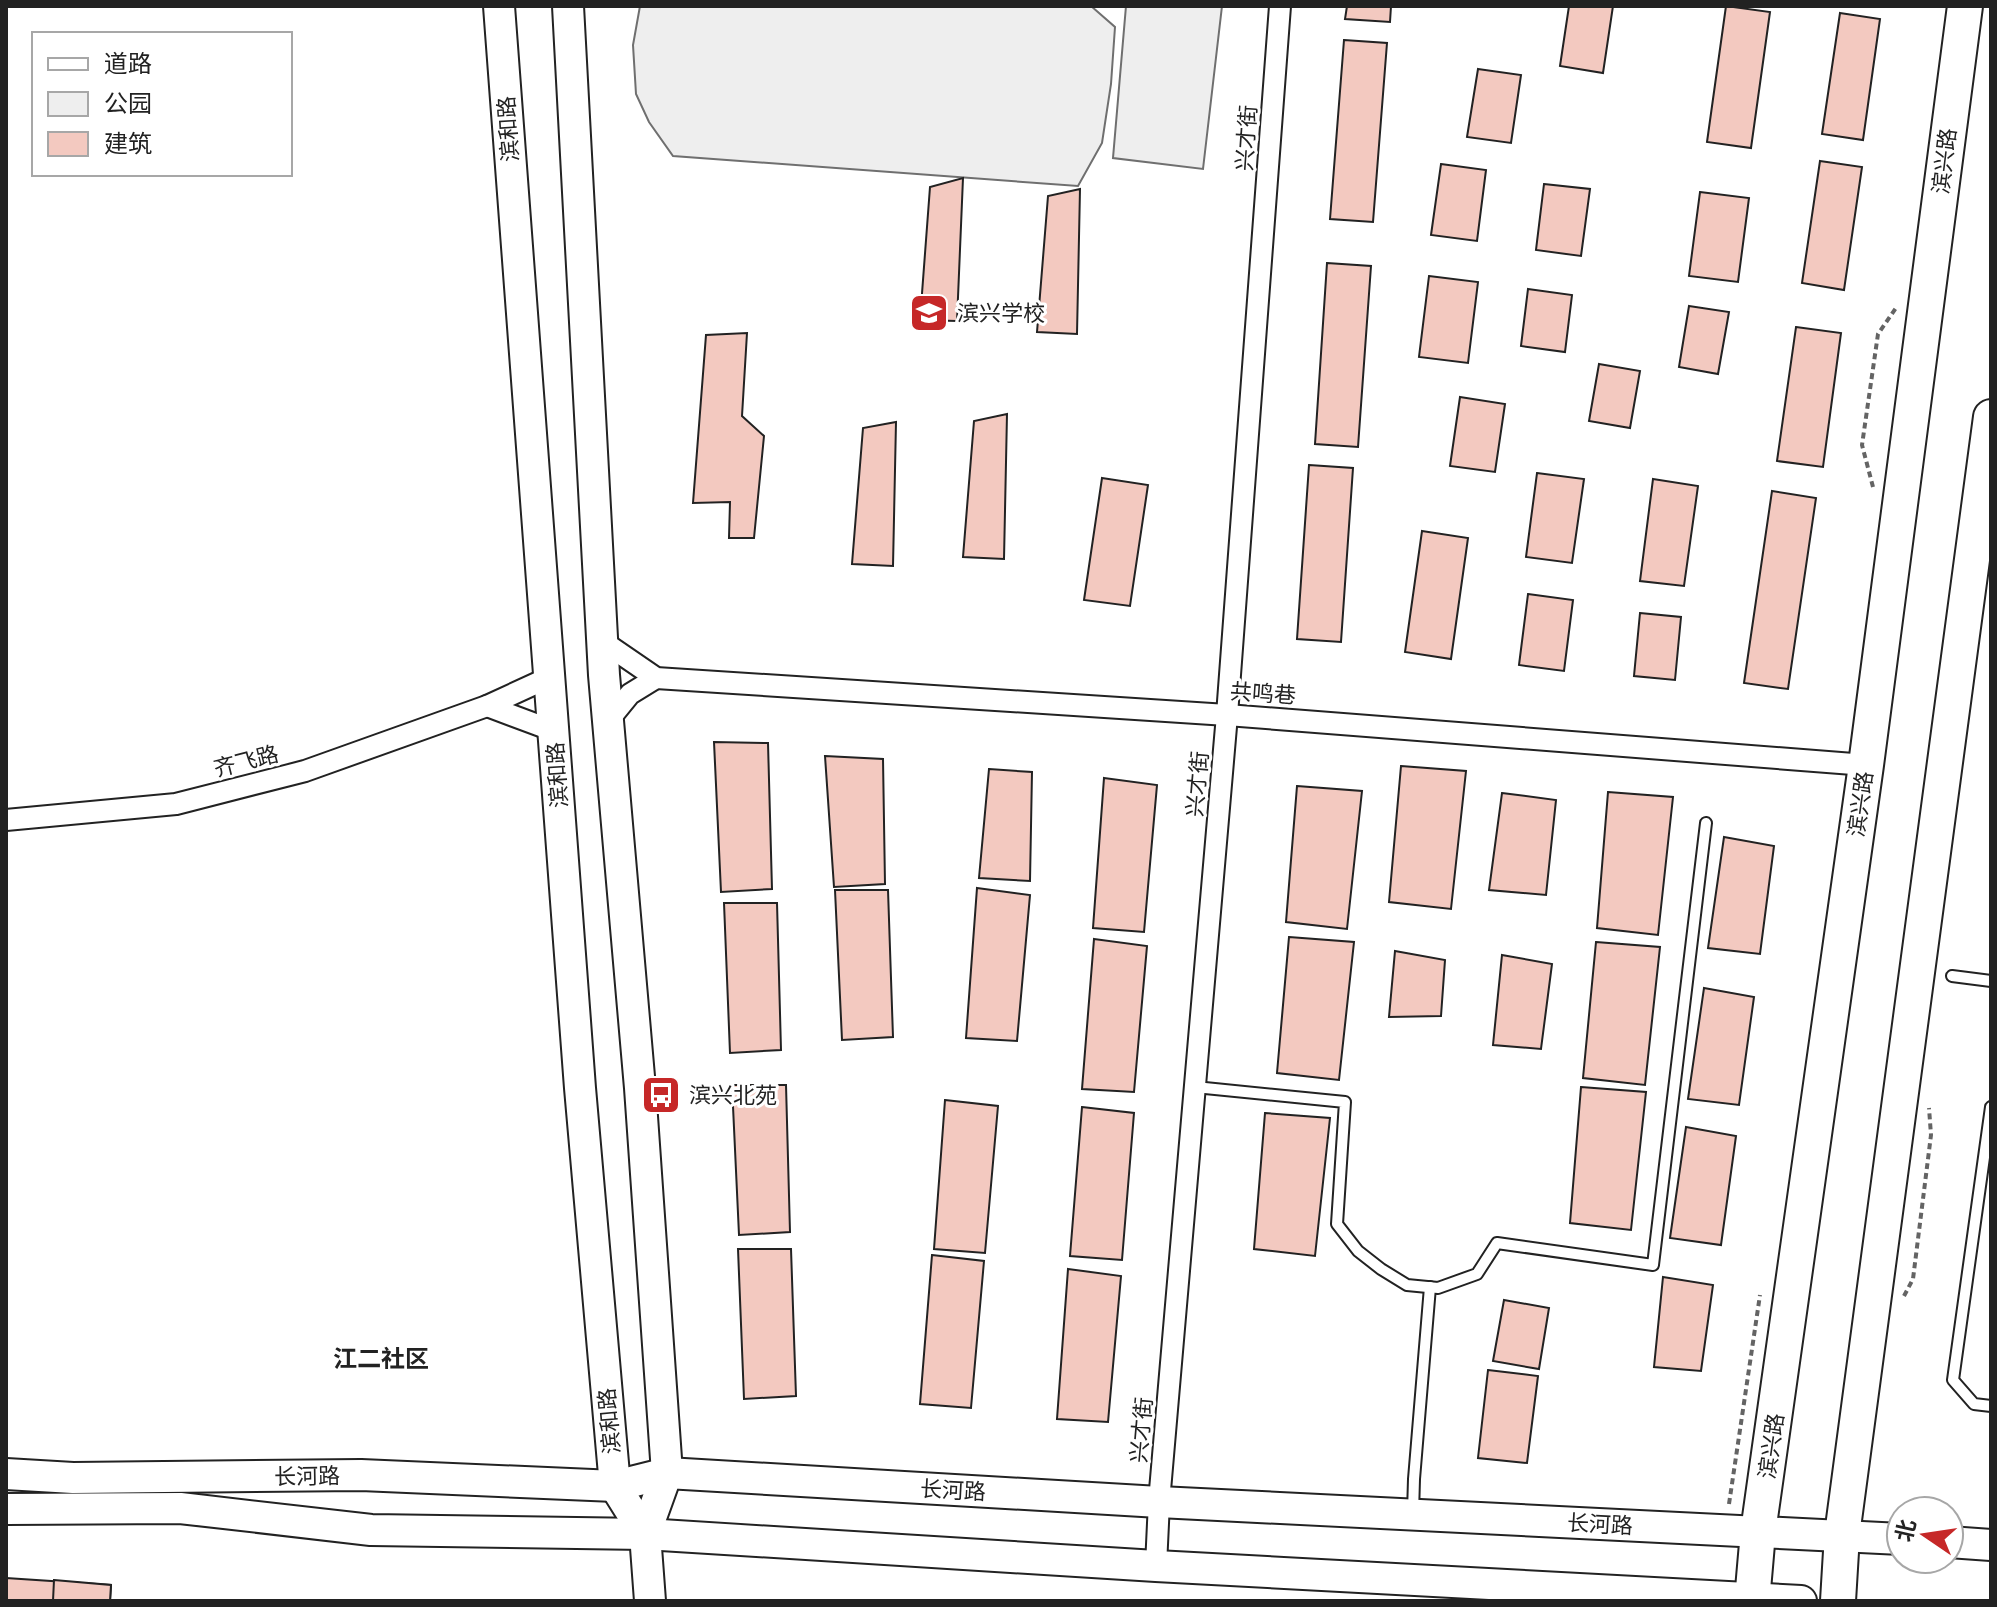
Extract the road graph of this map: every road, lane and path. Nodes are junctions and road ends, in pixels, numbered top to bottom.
1 (499, 6) edge
2 (568, 6) edge
3 (1280, 6) edge
4 (1965, 6) edge
5 (1899, 303) dead end
6 (1991, 417) edge
7 (1875, 499) dead end
8 (602, 641) junction
9 (550, 677) junction
10 (656, 678) junction
11 (487, 706) junction
12 (1227, 715) junction
13 (608, 721) junction
14 (554, 731) junction
15 (1866, 765) junction
16 (6, 820) edge
17 (1706, 823) dead end
18 (1952, 976) dead end
19 (1991, 981) edge
20 (1195, 1087) junction
21 (1991, 1107) edge
22 (1762, 1281) dead end
23 (1430, 1287) junction
24 (1991, 1406) edge
25 (667, 1473) junction
26 (6, 1474) edge
27 (615, 1486) junction
28 (1159, 1502) junction
29 (6, 1509) edge
30 (1413, 1515) junction
31 (1742, 1531) junction
32 (645, 1534) junction
33 (1842, 1535) junction
34 (1885, 1538) edge
35 (1965, 1543) edge
36 (1991, 1545) edge
37 (1156, 1566) junction
38 (1752, 1600) edge
39 (650, 1601) edge
40 (1801, 1601) edge
41 (1838, 1601) edge

1 - 9 main road, 滨和路
2 - 8 main road, 滨和路
3 - 12 street, 兴才街
4 - 15 main road, 滨兴路
5 - 7 path
6 - 33 main road
8 - 10 street
8 - 13 main road, 滨和路
9 - 11 street, 齐飞路
9 - 14 main road, 滨和路
10 - 12 street, 共鸣巷
10 - 13 street
11 - 14 street
11 - 16 street, 齐飞路
12 - 15 street, 共鸣巷
12 - 20 street, 兴才街
13 - 25 main road, 滨和路
14 - 27 main road, 滨和路
15 - 31 main road, 滨兴路
17 - 23 lane
18 - 19 lane
20 - 23 lane
20 - 28 street, 兴才街
21 - 24 lane
22 - 31 path
23 - 30 lane
25 - 27 main road, 长河路
25 - 28 main road, 长河路
25 - 32 main road, 滨和路
26 - 27 main road, 长河路
27 - 32 main road, 滨和路
28 - 30 main road, 长河路
28 - 37 street, 兴才街
29 - 32 main road, 长河路
30 - 31 main road, 长河路
31 - 33 main road, 长河路
31 - 38 main road, 滨兴路
32 - 37 main road, 长河路
32 - 39 main road, 滨和路
33 - 34 main road, 长河路
33 - 41 main road
35 - 36 main road
37 - 38 main road, 长河路
38 - 40 main road, 长河路

